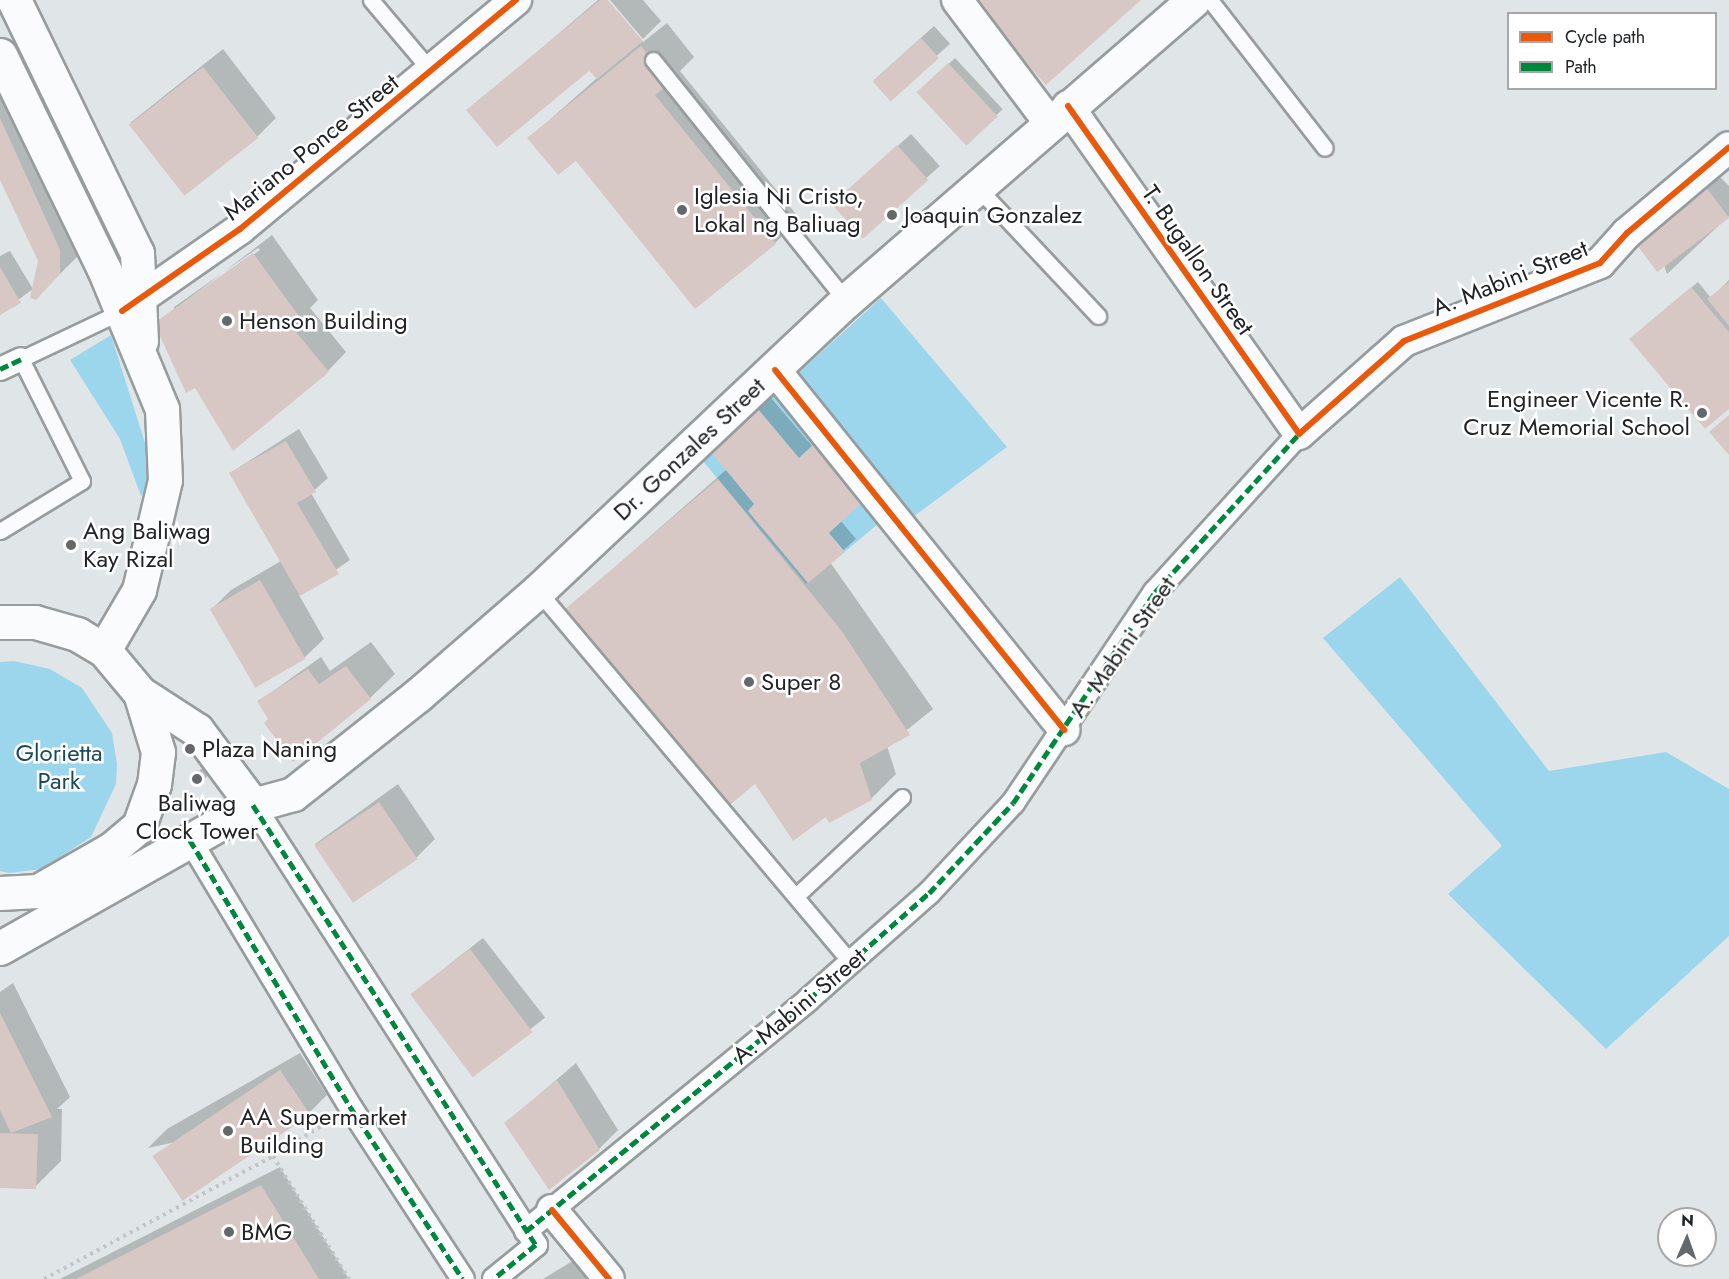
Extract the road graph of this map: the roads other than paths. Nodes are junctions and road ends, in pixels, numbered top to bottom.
1 (371, 0) edge
2 (516, 0) edge
3 (957, 0) edge
4 (1193, 0) edge
5 (1210, 0) edge
6 (18, 1) edge
7 (0, 55) edge
8 (653, 60) dead end
9 (431, 71) junction
10 (1058, 114) junction
11 (1729, 147) edge
12 (1325, 148) dead end
13 (977, 187) junction
14 (846, 301) junction
15 (131, 307) junction
16 (1098, 316) dead end
17 (21, 359) junction
18 (0, 369) edge
19 (775, 370) junction
20 (1299, 434) junction
21 (0, 531) edge
22 (538, 591) junction
23 (0, 622) edge
24 (104, 650) junction
25 (140, 693) junction
26 (1064, 730) junction
27 (902, 797) dead end
28 (253, 805) junction
29 (190, 840) junction
30 (38, 891) junction
31 (0, 894) edge
32 (796, 896) junction
33 (0, 913) edge
34 (0, 948) edge
35 (850, 962) junction
36 (552, 1210) junction
37 (531, 1238) junction
38 (463, 1279) edge
39 (494, 1279) edge
40 (609, 1279) edge

1 - 9 lane
2 - 9 street, Mariano Ponce Street
3 - 10 street, T. Bugallon Street
4 - 10 main road, Dr. Gonzales Street
5 - 12 lane
6 - 15 main road
7 - 15 main road
8 - 14 lane
9 - 15 street, Mariano Ponce Street
10 - 13 main road, Dr. Gonzales Street
10 - 20 street, T. Bugallon Street
11 - 20 street, A. Mabini Street
13 - 14 main road, Dr. Gonzales Street
13 - 16 lane
14 - 19 main road, Dr. Gonzales Street
15 - 17 lane
15 - 24 main road
17 - 18 street
17 - 21 lane
19 - 22 main road, Dr. Gonzales Street
19 - 26 street
20 - 26 street, A. Mabini Street
22 - 28 main road, Dr. Gonzales Street
22 - 32 lane
23 - 24 main road
24 - 25 main road
25 - 28 main road
25 - 30 main road
26 - 35 street, A. Mabini Street
27 - 32 lane
28 - 29 main road, Dr. Gonzales Street
28 - 37 street
29 - 34 main road, Dr. Gonzales Street
29 - 38 street
30 - 31 main road
30 - 33 main road
32 - 35 lane
35 - 36 street, A. Mabini Street
36 - 37 street, A. Mabini Street
36 - 40 street
37 - 39 street, A. Mabini Street

